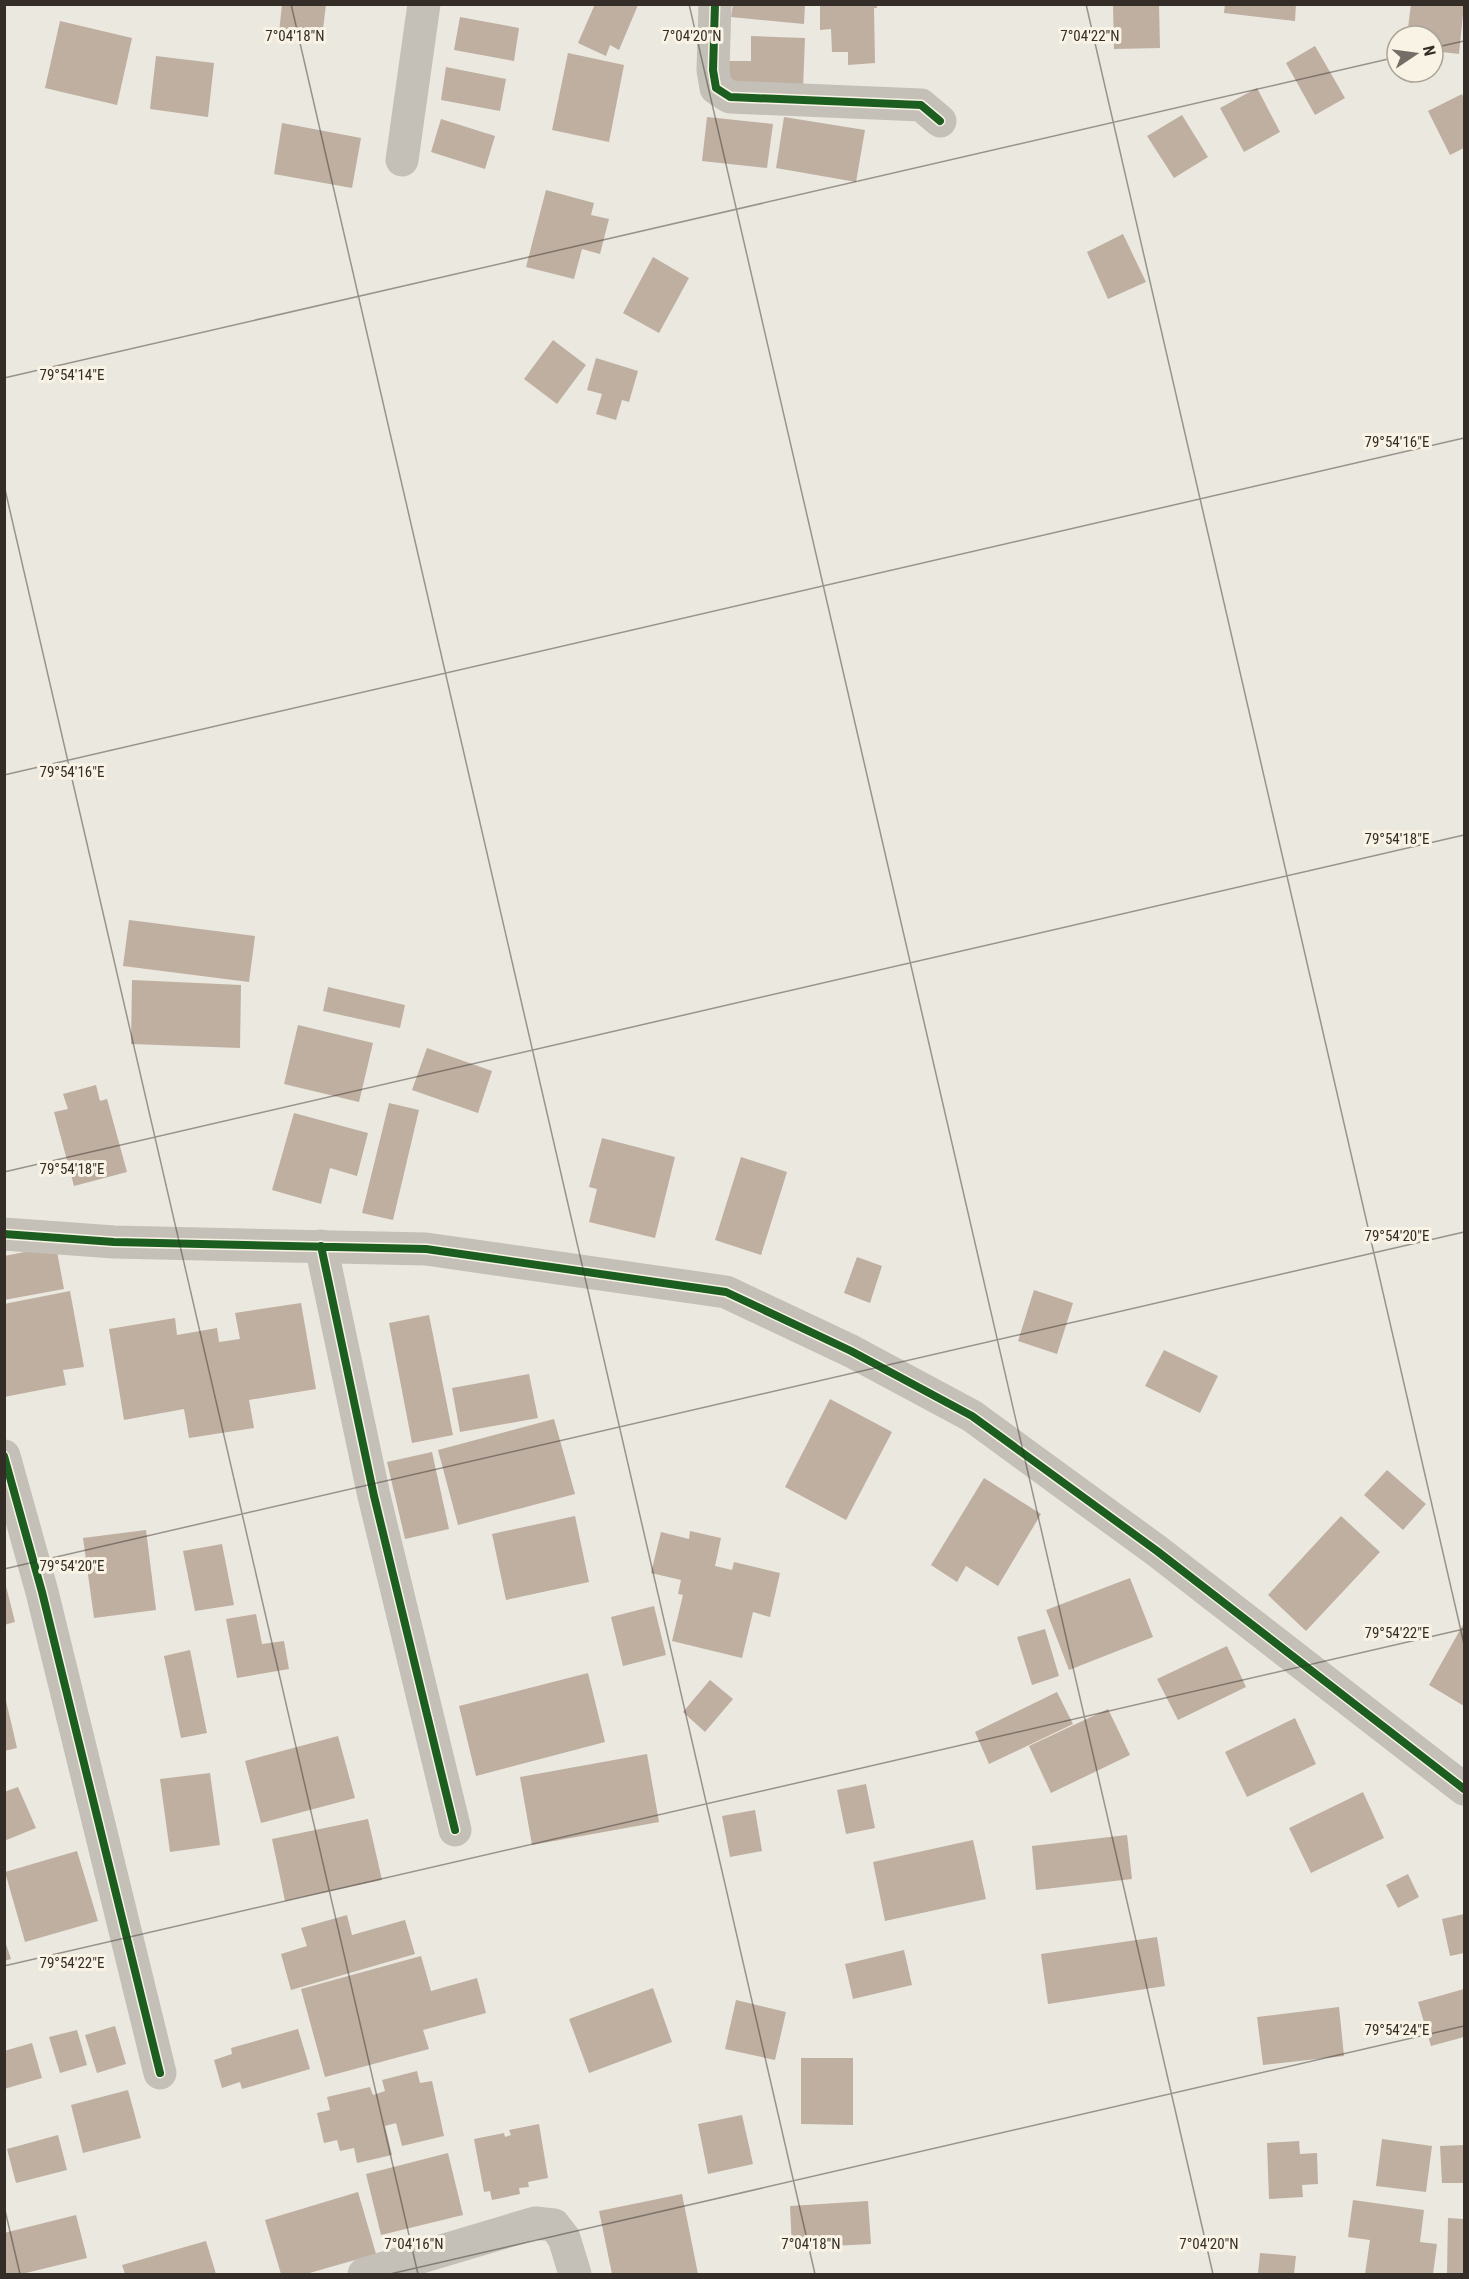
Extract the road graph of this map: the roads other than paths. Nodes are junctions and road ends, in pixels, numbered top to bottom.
1 (424, 4) edge
2 (715, 4) edge
3 (940, 121) dead end
4 (402, 160) dead end
5 (4, 1234) edge
6 (321, 1246) junction
7 (4, 1456) edge
8 (1464, 1789) edge
9 (454, 1830) dead end
10 (160, 2073) dead end
11 (364, 2274) edge
12 (575, 2274) edge

1 - 4 street
2 - 3 street
5 - 6 street
6 - 8 street
6 - 9 street
7 - 10 street
11 - 12 street

